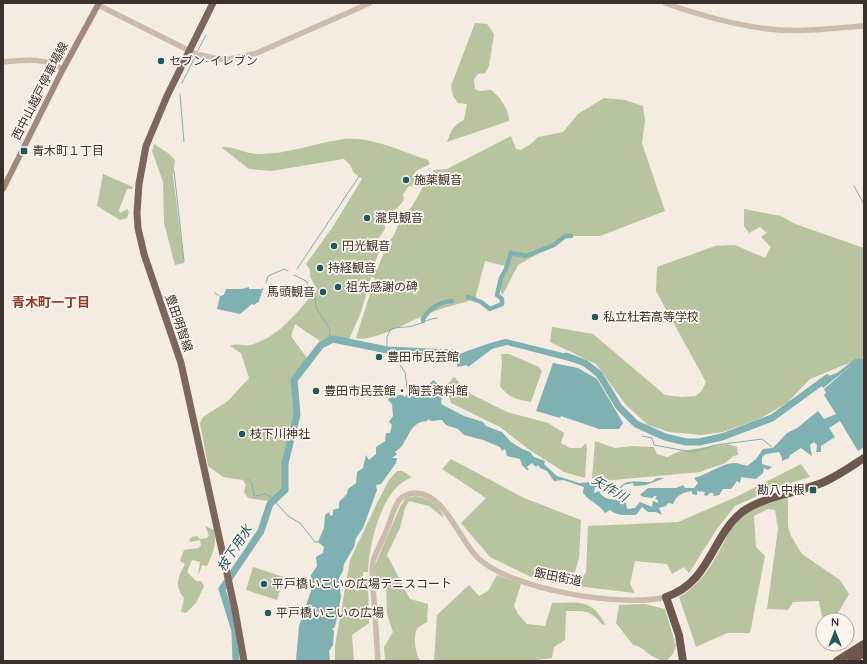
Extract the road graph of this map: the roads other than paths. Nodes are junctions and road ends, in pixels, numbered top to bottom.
1 (213, 3) edge
2 (370, 3) edge
3 (665, 3) edge
4 (98, 4) edge
5 (864, 26) edge
6 (190, 51) junction
7 (3, 62) edge
8 (63, 69) junction
9 (3, 189) edge
10 (864, 458) edge
11 (669, 597) junction
12 (864, 644) edge
13 (864, 653) edge
14 (244, 661) edge
15 (378, 661) edge
16 (683, 661) edge
17 (688, 661) edge
18 (837, 661) edge
19 (851, 661) edge

1 - 6 main road, 豊田明智線
2 - 6 street
3 - 5 street
4 - 6 street
4 - 8 main road, 西中山越戸停車場線
6 - 14 main road, 豊田明智線
7 - 8 street
8 - 9 main road, 西中山越戸停車場線
10 - 11 highway, 飯田街道
11 - 15 street, 飯田街道
11 - 16 highway
11 - 17 highway
12 - 18 highway
13 - 19 highway

